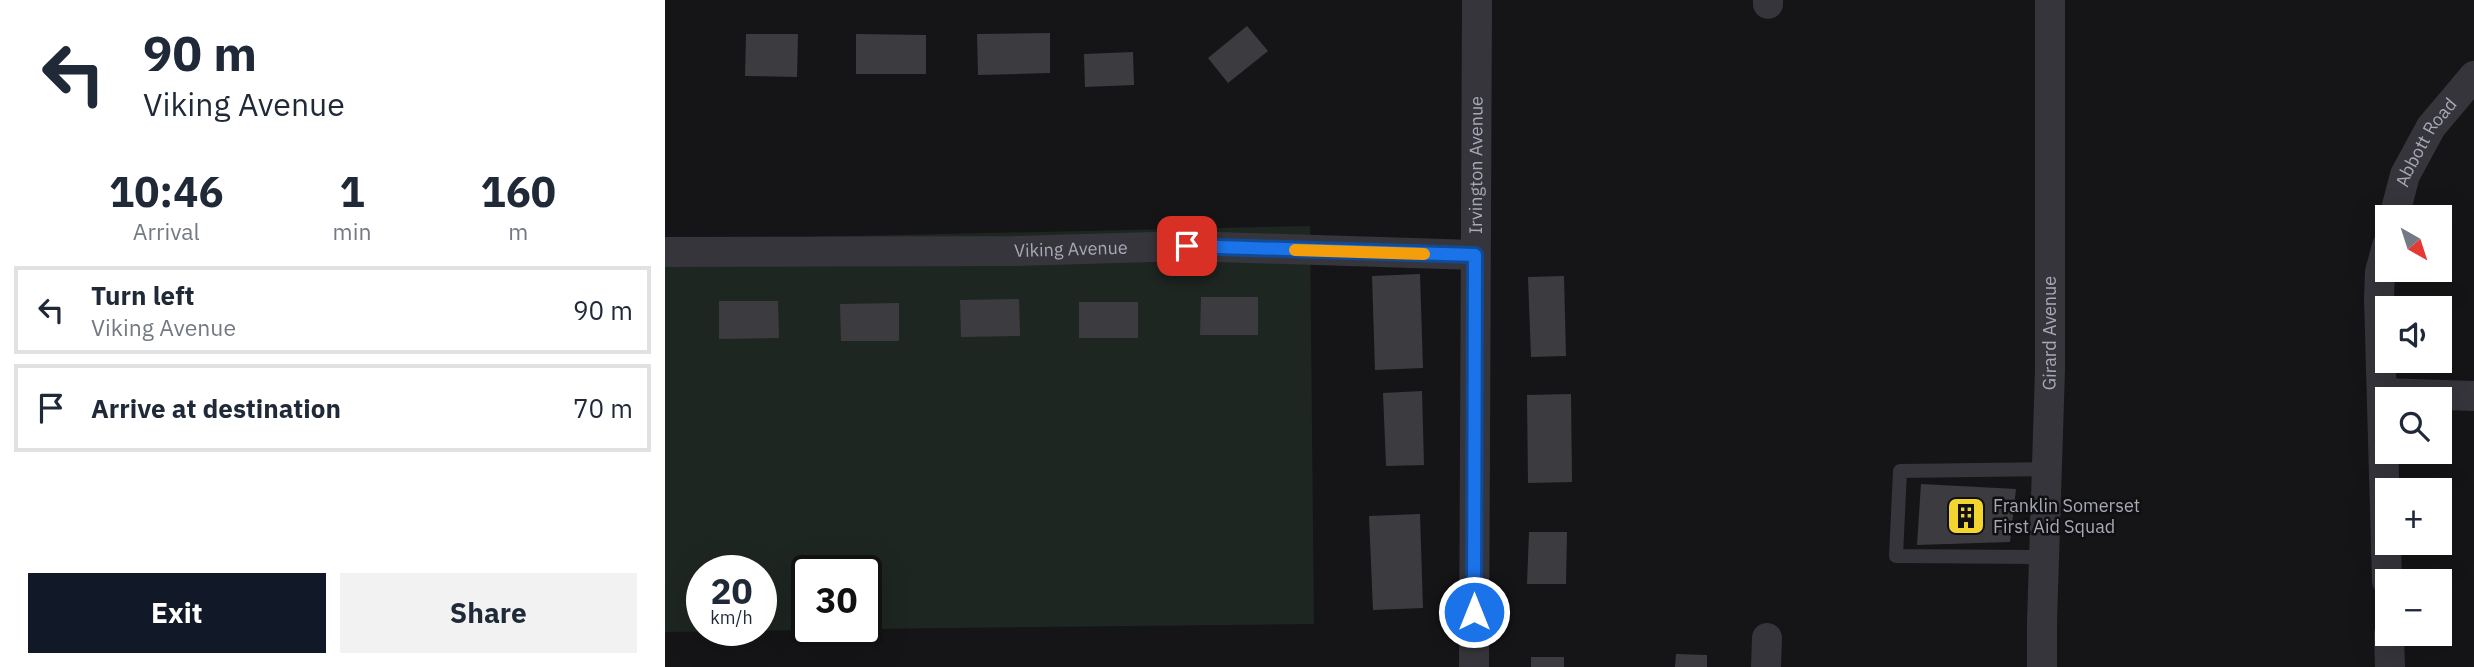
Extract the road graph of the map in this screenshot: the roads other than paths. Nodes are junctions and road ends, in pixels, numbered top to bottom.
1 (1477, 0) edge
2 (2050, 0) edge
3 (2474, 76) edge
4 (2397, 205) edge
5 (665, 252) edge
6 (1475, 255) junction
7 (2380, 282) edge
8 (2382, 387) edge
9 (2452, 395) edge
10 (2474, 396) edge
11 (2384, 464) edge
12 (2047, 469) junction
13 (2044, 557) junction
14 (2387, 569) edge
15 (2389, 646) edge
16 (1474, 667) edge
17 (2042, 667) edge
18 (2390, 667) edge

1 - 6 street, Irvington Avenue
2 - 12 street, Girard Avenue
3 - 4 street, Abbott Road
5 - 6 street, Viking Avenue
6 - 16 street, Irvington Avenue
7 - 8 street
9 - 10 street
11 - 14 street
12 - 13 street, Girard Avenue
12 - 13 lane
13 - 17 street, Girard Avenue
15 - 18 street

